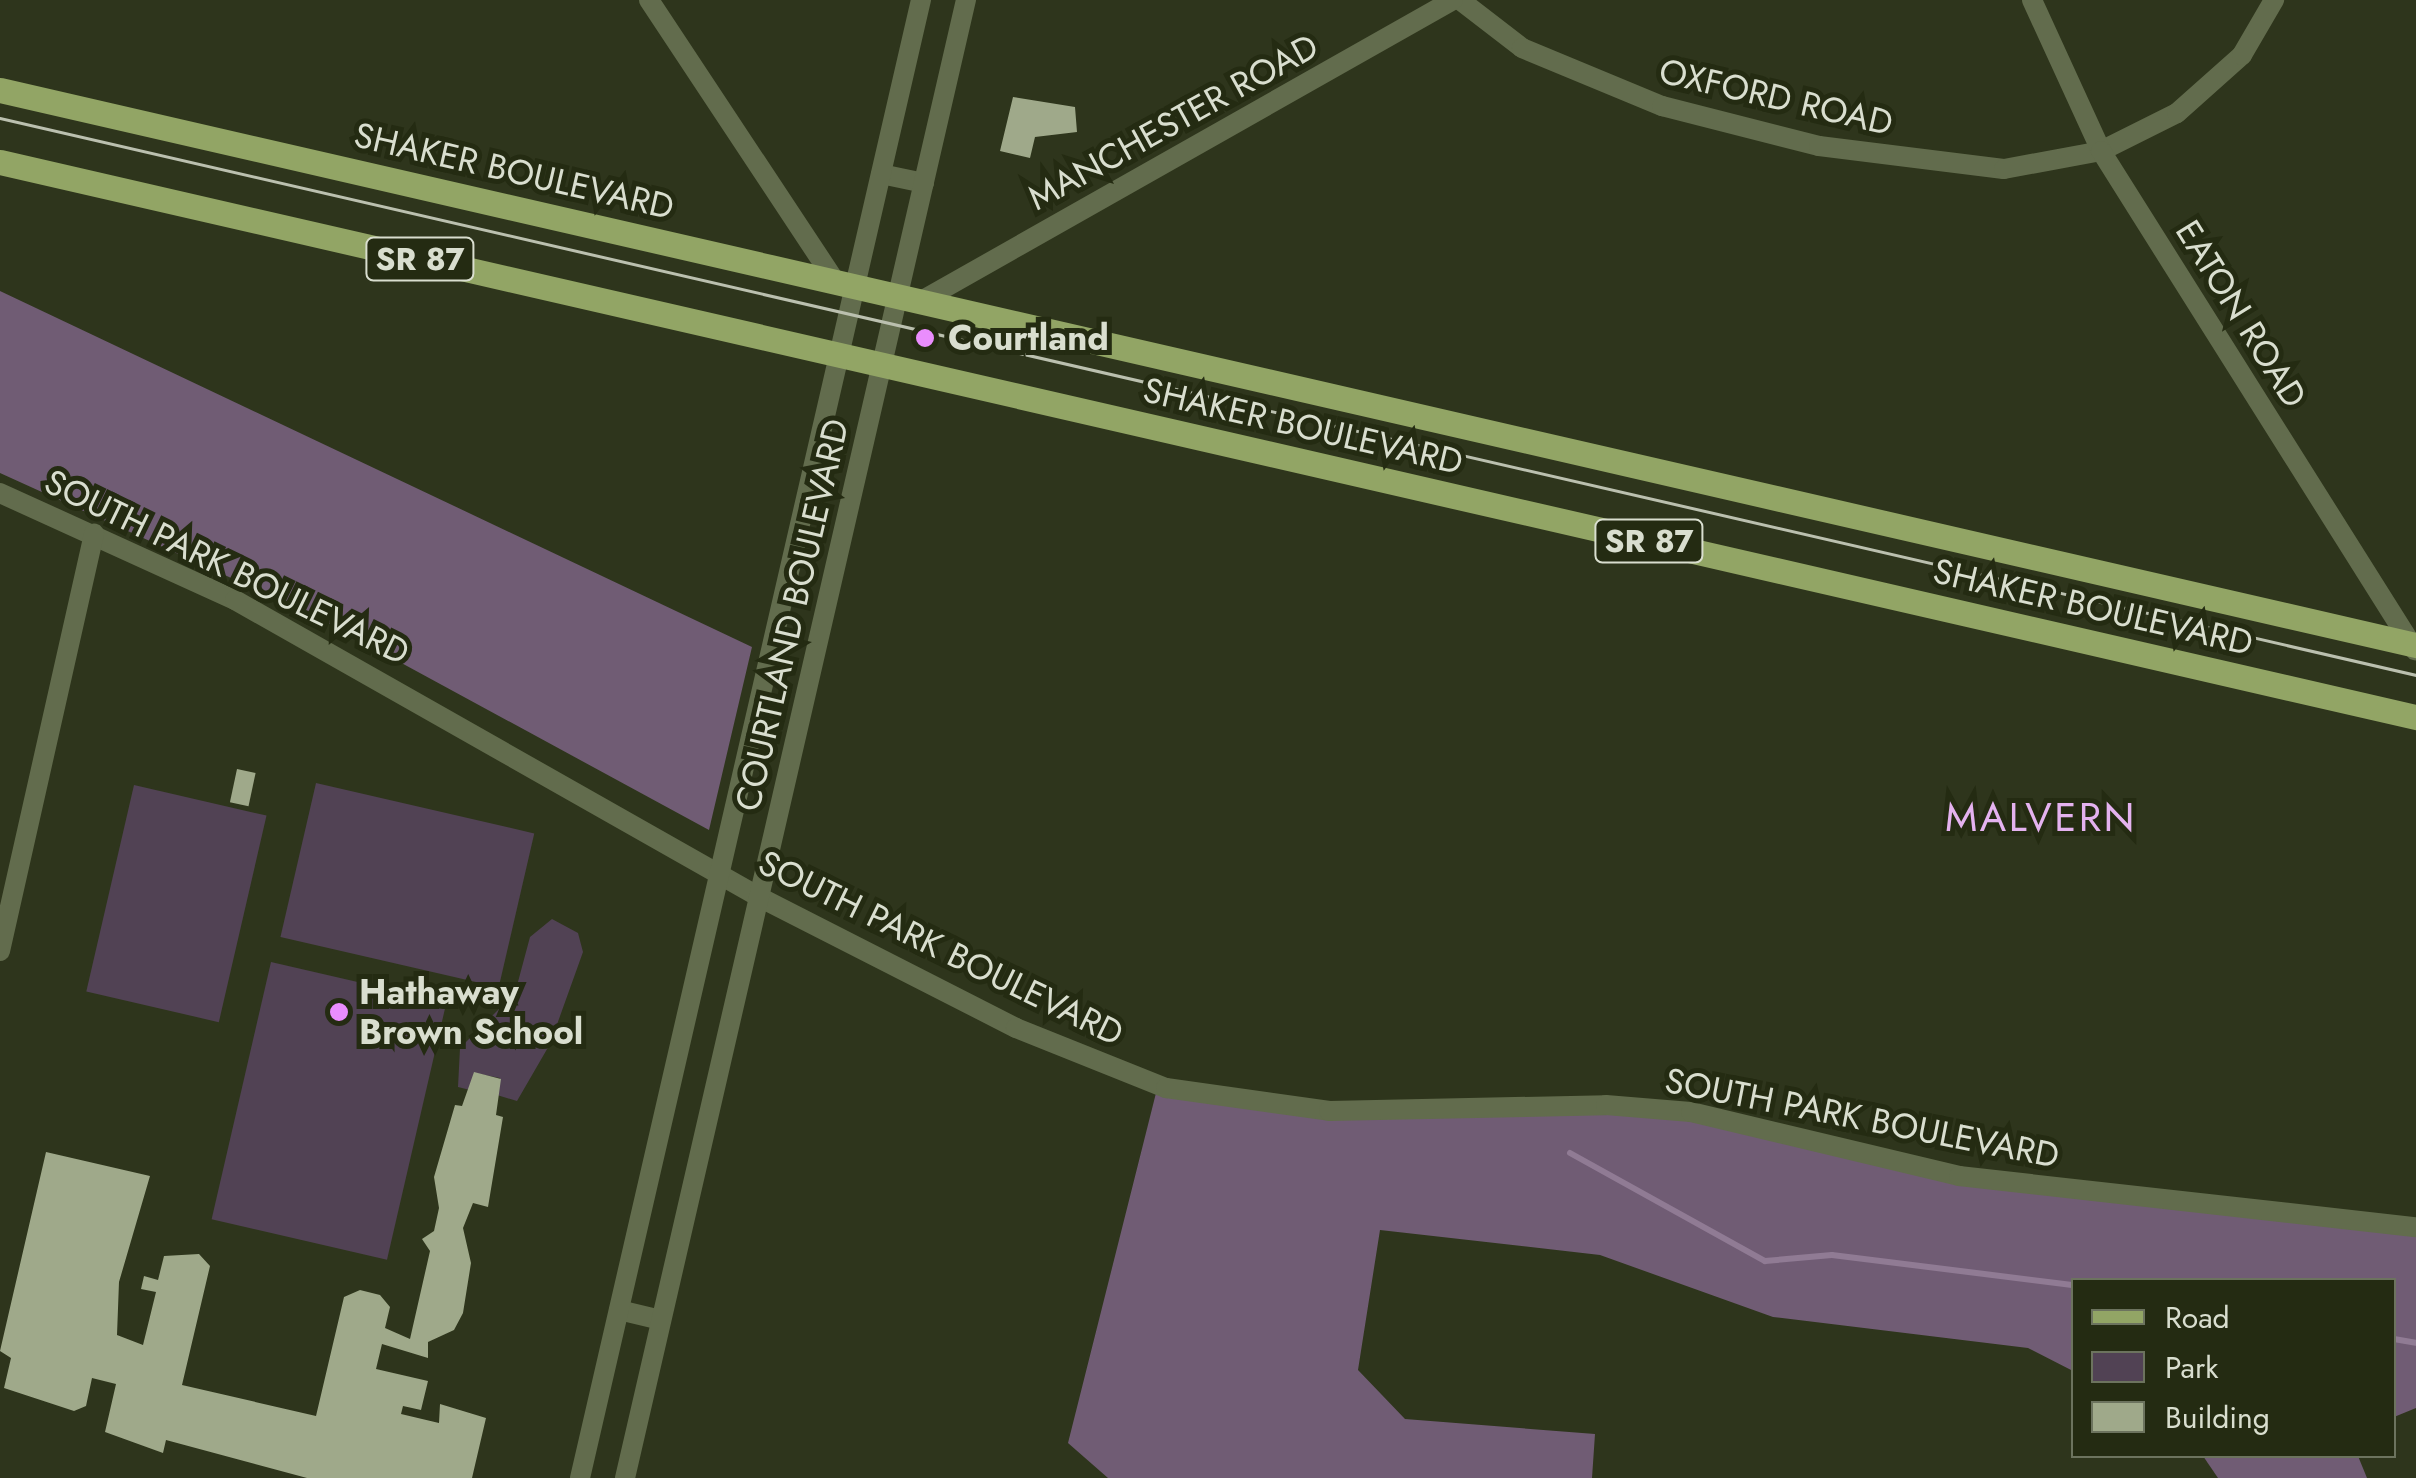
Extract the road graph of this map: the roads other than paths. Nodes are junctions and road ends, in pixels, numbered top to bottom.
1 (649, 0) edge
2 (921, 0) edge
3 (966, 0) edge
4 (1457, 0) edge
5 (2032, 0) edge
6 (2274, 0) edge
7 (0, 90) edge
8 (2101, 151) junction
9 (0, 162) edge
10 (882, 174) junction
11 (924, 183) junction
12 (845, 283) junction
13 (911, 297) junction
14 (840, 356) junction
15 (883, 365) junction
16 (0, 493) edge
17 (94, 533) junction
18 (2414, 647) edge
19 (2416, 717) edge
20 (719, 875) junction
21 (759, 897) junction
22 (0, 951) edge
23 (2416, 1227) edge
24 (619, 1310) junction
25 (662, 1320) junction
26 (580, 1478) edge
27 (625, 1478) edge

1 - 12 street
2 - 10 street, COURTLAND BOULEVARD
3 - 11 street, COURTLAND BOULEVARD
4 - 8 street, OXFORD ROAD
4 - 13 street, MANCHESTER ROAD
5 - 8 street, EATON ROAD
6 - 8 street, OXFORD ROAD
7 - 12 main road, SHAKER BOULEVARD / SR 87
8 - 18 street, EATON ROAD
9 - 14 main road, SHAKER BOULEVARD / SR 87
10 - 11 street
10 - 12 street, COURTLAND BOULEVARD
11 - 13 street, COURTLAND BOULEVARD
12 - 13 main road, SHAKER BOULEVARD / SR 87
12 - 14 street, COURTLAND BOULEVARD
13 - 15 street, COURTLAND BOULEVARD
13 - 18 main road, SHAKER BOULEVARD / SR 87
14 - 15 main road, SHAKER BOULEVARD / SR 87
14 - 20 street, COURTLAND BOULEVARD
15 - 19 main road, SHAKER BOULEVARD / SR 87
15 - 21 street, COURTLAND BOULEVARD
16 - 17 street, SOUTH PARK BOULEVARD
17 - 20 street, SOUTH PARK BOULEVARD
17 - 22 street
20 - 21 street, SOUTH PARK BOULEVARD
20 - 24 street, COURTLAND BOULEVARD
21 - 23 street, SOUTH PARK BOULEVARD
21 - 25 street, COURTLAND BOULEVARD
24 - 25 street
24 - 26 street, COURTLAND BOULEVARD
25 - 27 street, COURTLAND BOULEVARD

